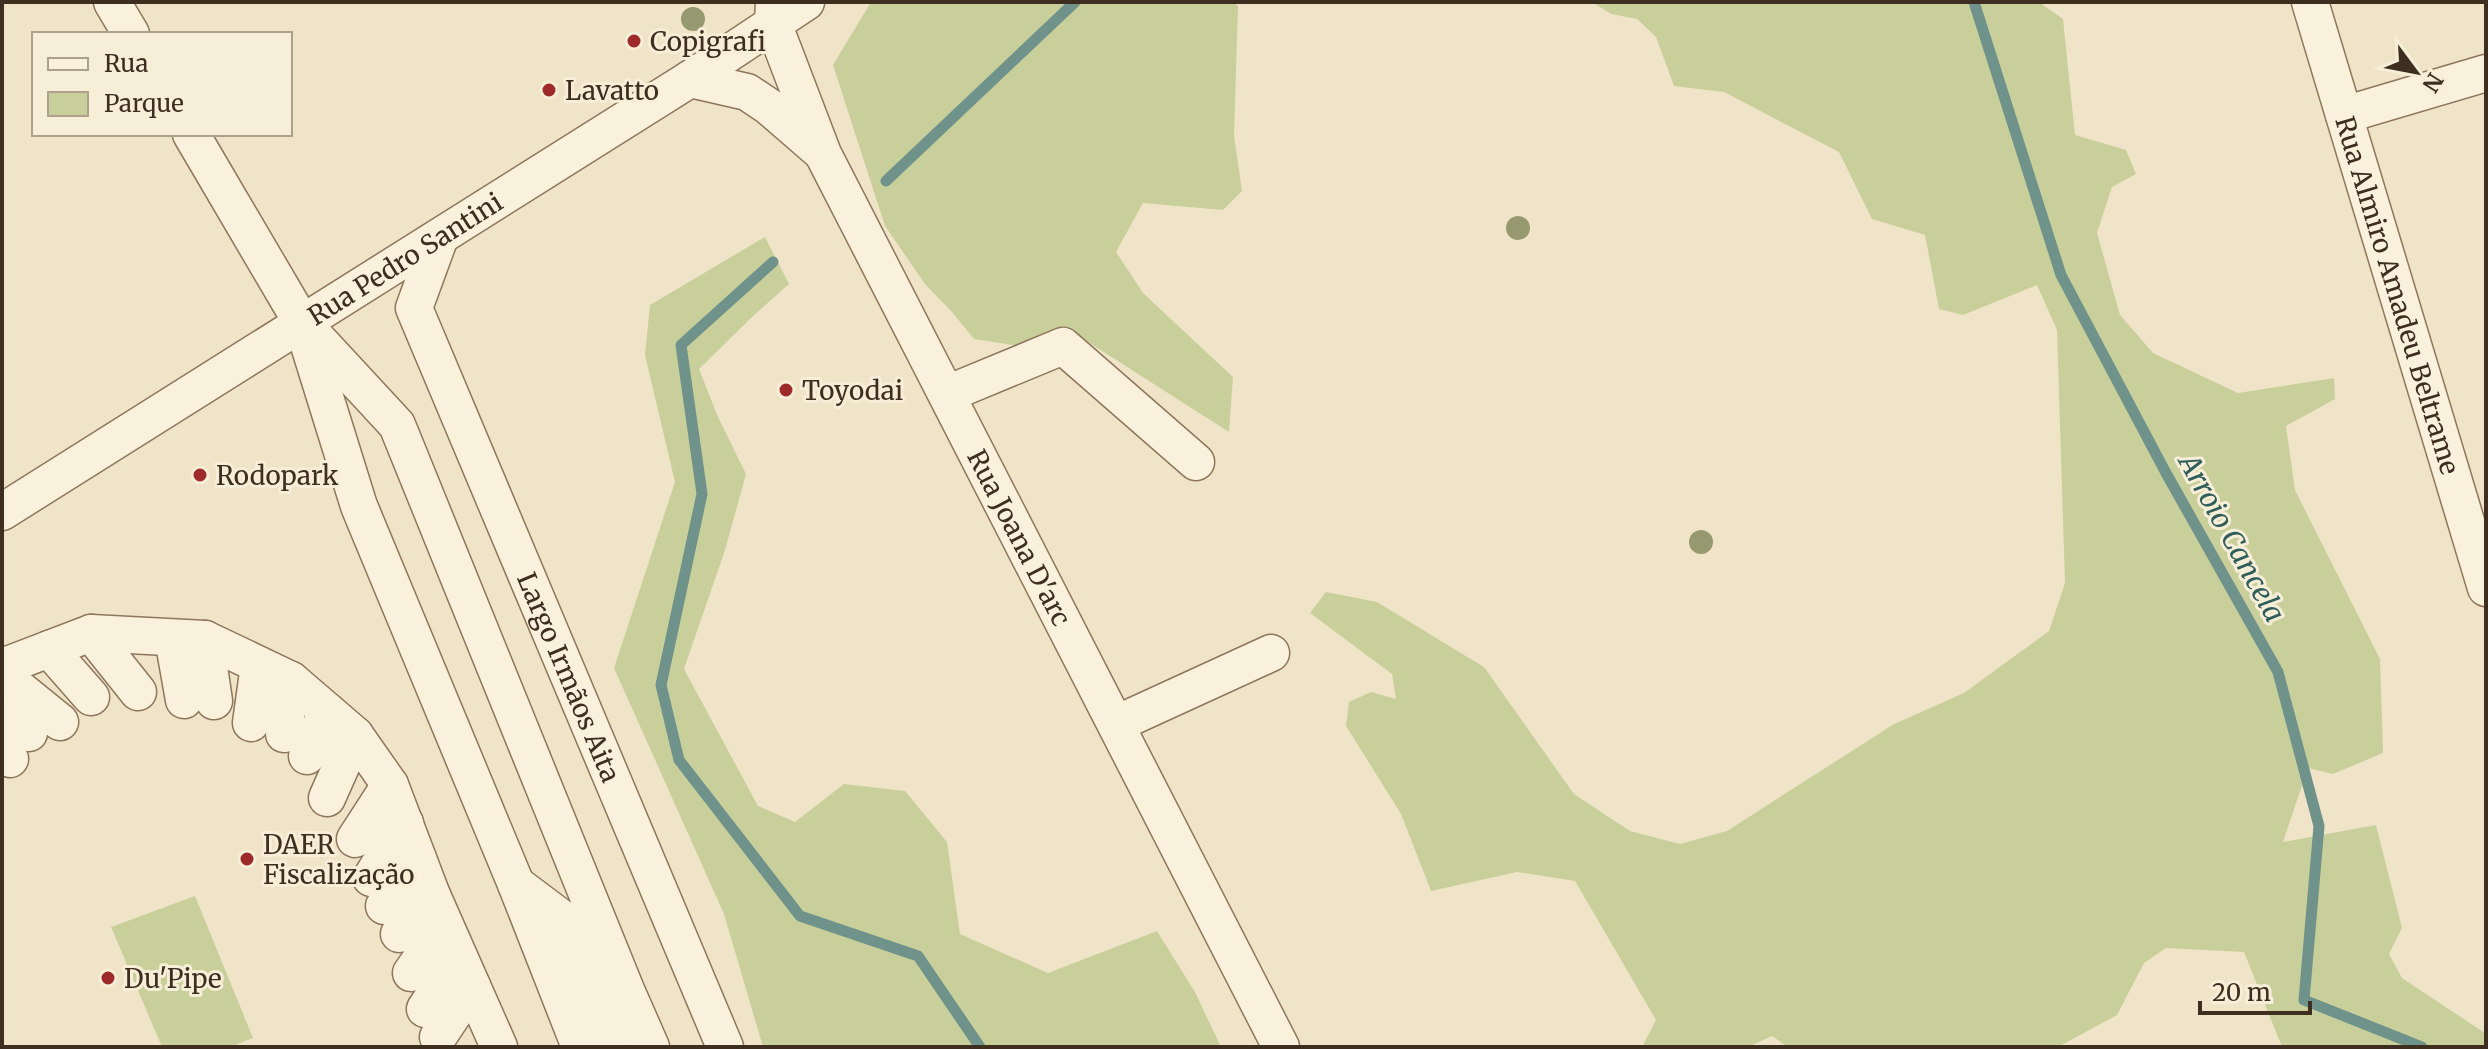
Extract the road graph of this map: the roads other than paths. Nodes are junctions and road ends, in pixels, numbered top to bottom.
1 (112, 2) edge
2 (806, 2) edge
3 (2310, 2) edge
4 (773, 12) edge
5 (130, 32) edge
6 (2486, 73) edge
7 (690, 79) junction
8 (2344, 115) junction
9 (192, 136) edge
10 (823, 154) junction
11 (440, 237) junction
12 (356, 289) junction
13 (414, 308) junction
14 (302, 323) junction
15 (947, 394) junction
16 (1196, 462) dead end
17 (2, 512) edge
18 (2486, 588) edge
19 (91, 633) junction
20 (173, 638) junction
21 (49, 649) junction
22 (1271, 653) dead end
23 (259, 665) junction
24 (2, 667) edge
25 (2, 675) edge
26 (291, 680) junction
27 (175, 696) junction
28 (91, 697) dead end
29 (327, 711) junction
30 (1116, 724) junction
31 (355, 735) junction
32 (20, 738) edge
33 (281, 738) junction
34 (390, 785) junction
35 (327, 798) dead end
36 (405, 823) junction
37 (355, 839) dead end
38 (418, 859) junction
39 (384, 906) junction
40 (438, 909) junction
41 (411, 973) dead end
42 (471, 985) junction
43 (440, 1031) edge
44 (497, 1046) edge
45 (604, 1046) edge
46 (651, 1047) edge
47 (725, 1047) edge
48 (1281, 1047) edge

1 - 5 street
2 - 4 street, Rua Pedro Santini
3 - 8 street, Rua Almiro Amadeu Beltrame
4 - 7 street, Rua Pedro Santini
4 - 10 street, Rua Joana D'arc
6 - 8 street
7 - 10 street
7 - 11 street, Rua Pedro Santini
8 - 18 street, Rua Almiro Amadeu Beltrame
9 - 14 street
10 - 15 street, Rua Joana D'arc
11 - 12 street, Rua Pedro Santini
11 - 13 street
12 - 13 street
12 - 14 street, Rua Pedro Santini
13 - 47 street, Largo Irmãos Aita
14 - 17 street, Rua Pedro Santini
14 - 45 street
14 - 46 street
15 - 16 street
15 - 30 street, Rua Joana D'arc
19 - 20 street
19 - 21 street
19 - 27 street
20 - 23 street
20 - 27 street
20 - 27 street
21 - 24 street
21 - 28 street
22 - 30 street
23 - 26 street
23 - 33 street
25 - 32 street
26 - 29 street
26 - 33 street
29 - 31 street
29 - 33 street
30 - 48 street, Rua Joana D'arc
31 - 34 street
31 - 35 street
34 - 36 street
34 - 37 street
36 - 38 street
36 - 39 street
38 - 39 street
38 - 40 street
39 - 40 street
40 - 41 street
40 - 42 street
42 - 43 street
42 - 43 street
42 - 44 street

